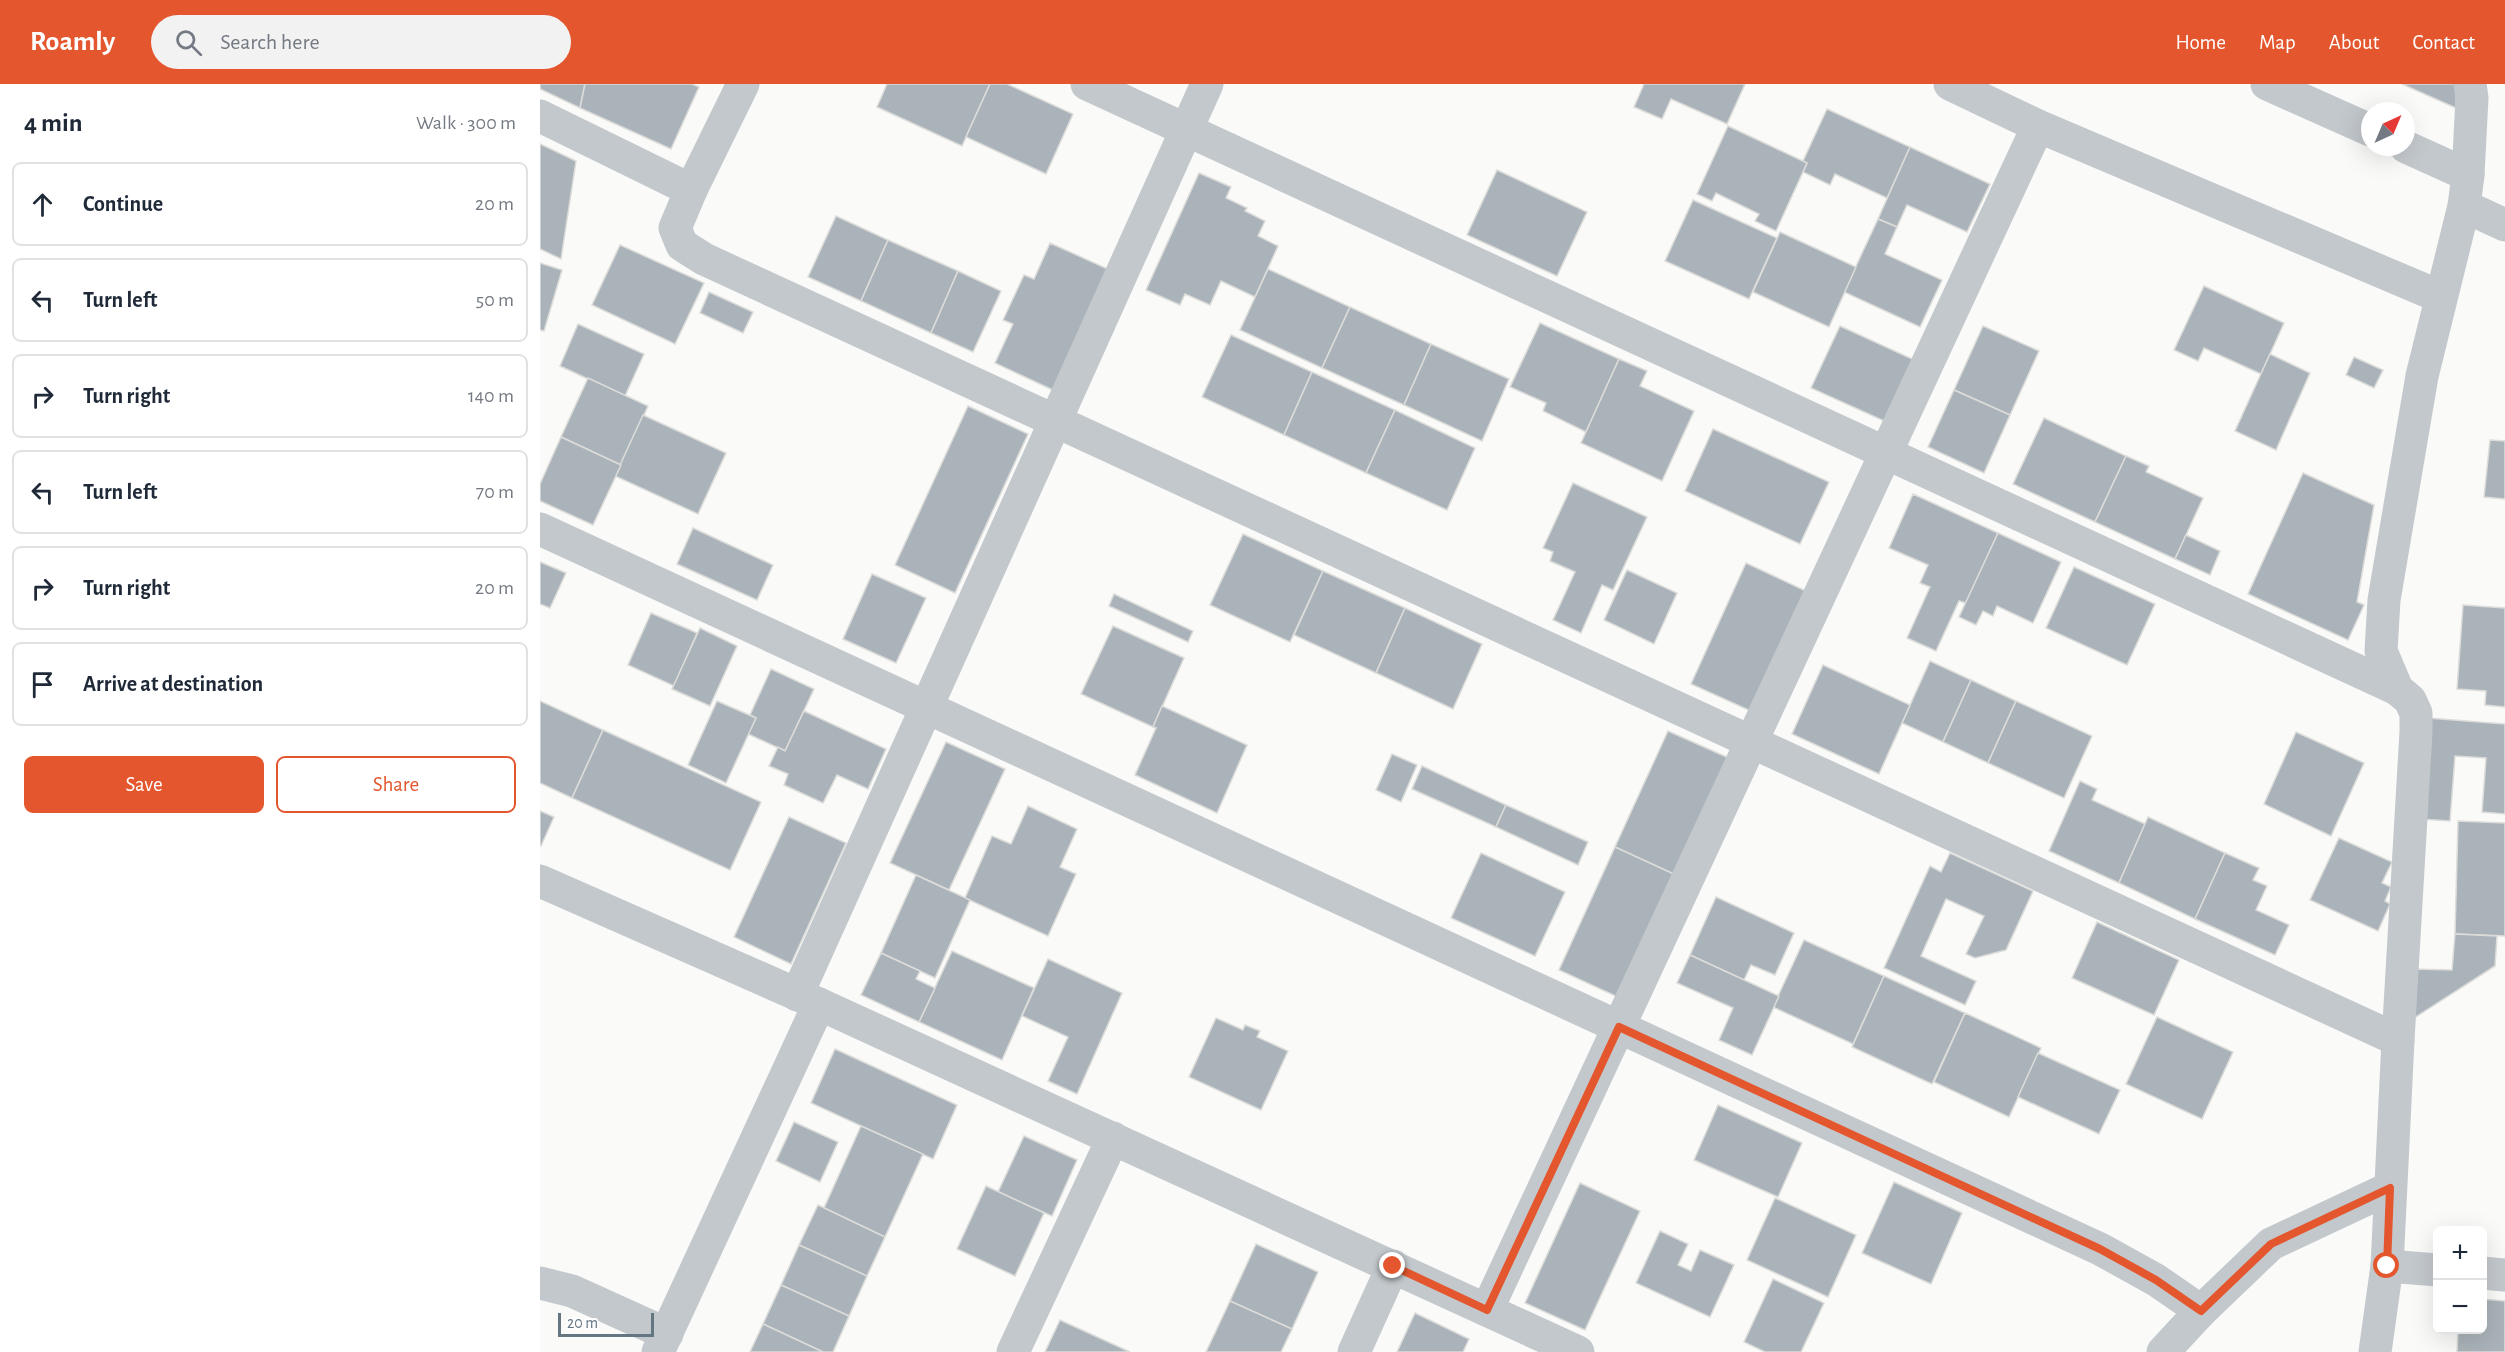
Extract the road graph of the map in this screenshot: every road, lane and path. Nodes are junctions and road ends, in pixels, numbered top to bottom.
1 (743, 84) edge
2 (1087, 84) edge
3 (1207, 84) edge
4 (1950, 84) edge
5 (2267, 84) edge
6 (2470, 84) edge
7 (540, 116) edge
8 (2038, 126) junction
9 (2361, 126) edge
10 (1186, 129) junction
11 (2415, 153) edge
12 (691, 190) junction
13 (2466, 190) junction
14 (2505, 225) edge
15 (2441, 297) junction
16 (1056, 421) junction
17 (1886, 453) junction
18 (540, 529) edge
19 (2397, 689) junction
20 (927, 707) junction
21 (1752, 742) junction
22 (540, 881) edge
23 (808, 999) junction
24 (1619, 1027) junction
25 (2398, 1040) junction
26 (1113, 1138) junction
27 (2390, 1188) junction
28 (1393, 1266) junction
29 (2387, 1266) junction
30 (2433, 1270) edge
31 (2487, 1274) edge
32 (2505, 1275) edge
33 (540, 1283) edge
34 (1487, 1310) junction
35 (2201, 1311) junction
36 (662, 1343) edge
37 (1013, 1352) edge
38 (1354, 1352) edge
39 (1578, 1352) edge
40 (2163, 1352) edge
41 (2375, 1352) edge

1 - 12 street
2 - 10 street
3 - 10 street
4 - 8 street
5 - 9 street
6 - 13 street
7 - 12 street
8 - 15 street
8 - 17 street
10 - 16 street
10 - 17 street
11 - 13 street
12 - 16 street
13 - 14 street
13 - 15 street
15 - 19 street
16 - 20 street
16 - 21 street
17 - 19 street
17 - 21 street
18 - 20 street
19 - 25 street
20 - 23 street
20 - 24 street
21 - 24 street
21 - 25 street
22 - 23 street
23 - 26 street
23 - 36 street
24 - 34 street
24 - 35 street
25 - 27 street
26 - 28 street
26 - 37 street
27 - 29 street
27 - 35 street
28 - 34 street
28 - 38 street
29 - 30 street
29 - 41 street
31 - 32 street
33 - 36 street
34 - 39 street
35 - 40 street

